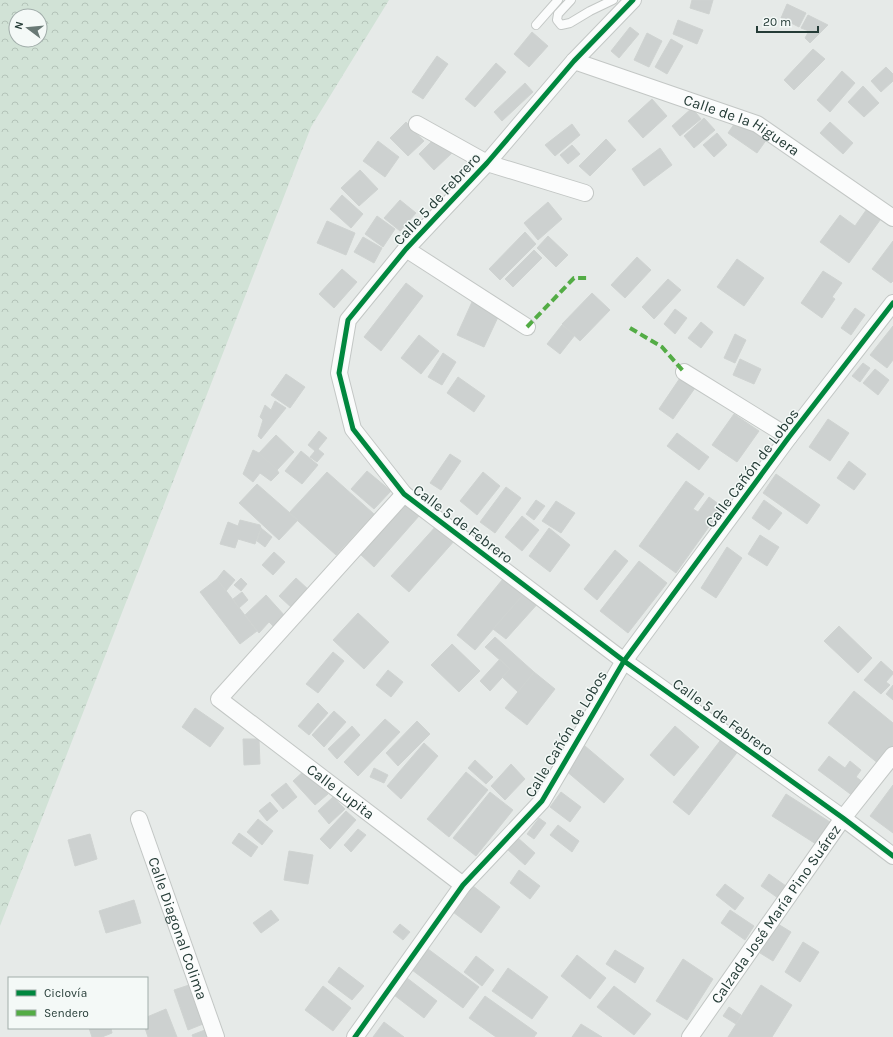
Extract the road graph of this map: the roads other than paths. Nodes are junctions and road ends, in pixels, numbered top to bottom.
1 (558, 0) edge
2 (571, 0) edge
3 (612, 0) edge
4 (633, 0) edge
5 (536, 25) dead end
6 (574, 61) junction
7 (417, 124) dead end
8 (487, 163) junction
9 (586, 193) dead end
10 (893, 218) edge
11 (406, 249) junction
12 (893, 303) edge
13 (527, 327) dead end
14 (684, 372) dead end
15 (789, 437) junction
16 (404, 494) junction
17 (624, 661) junction
18 (219, 699) joint
19 (893, 755) edge
20 (843, 818) junction
21 (140, 819) dead end
22 (893, 856) edge
23 (463, 885) junction
24 (216, 1037) edge
25 (355, 1037) edge
26 (690, 1037) edge

1 - 5 lane
2 - 3 lane
4 - 6 street, Calle 5 de Febrero
6 - 8 street, Calle 5 de Febrero
6 - 10 street, Calle de la Higuera
7 - 8 street
8 - 9 street
8 - 11 street, Calle 5 de Febrero
11 - 13 street
11 - 16 street, Calle 5 de Febrero
12 - 15 street, Calle Cañón de Lobos
14 - 15 street
15 - 17 street, Calle Cañón de Lobos
16 - 17 street, Calle 5 de Febrero
16 - 18 street, Calle 5 de Febrero
17 - 20 street, Calle 5 de Febrero
17 - 23 street, Calle Cañón de Lobos
18 - 23 street, Calle Lupita
19 - 20 street, Calzada José María Pino Suárez
20 - 22 street, Calle 5 de Febrero
20 - 26 street, Calzada José María Pino Suárez
21 - 24 street, Calle Diagonal Colima
23 - 25 street, Calle Cañón de Lobos

